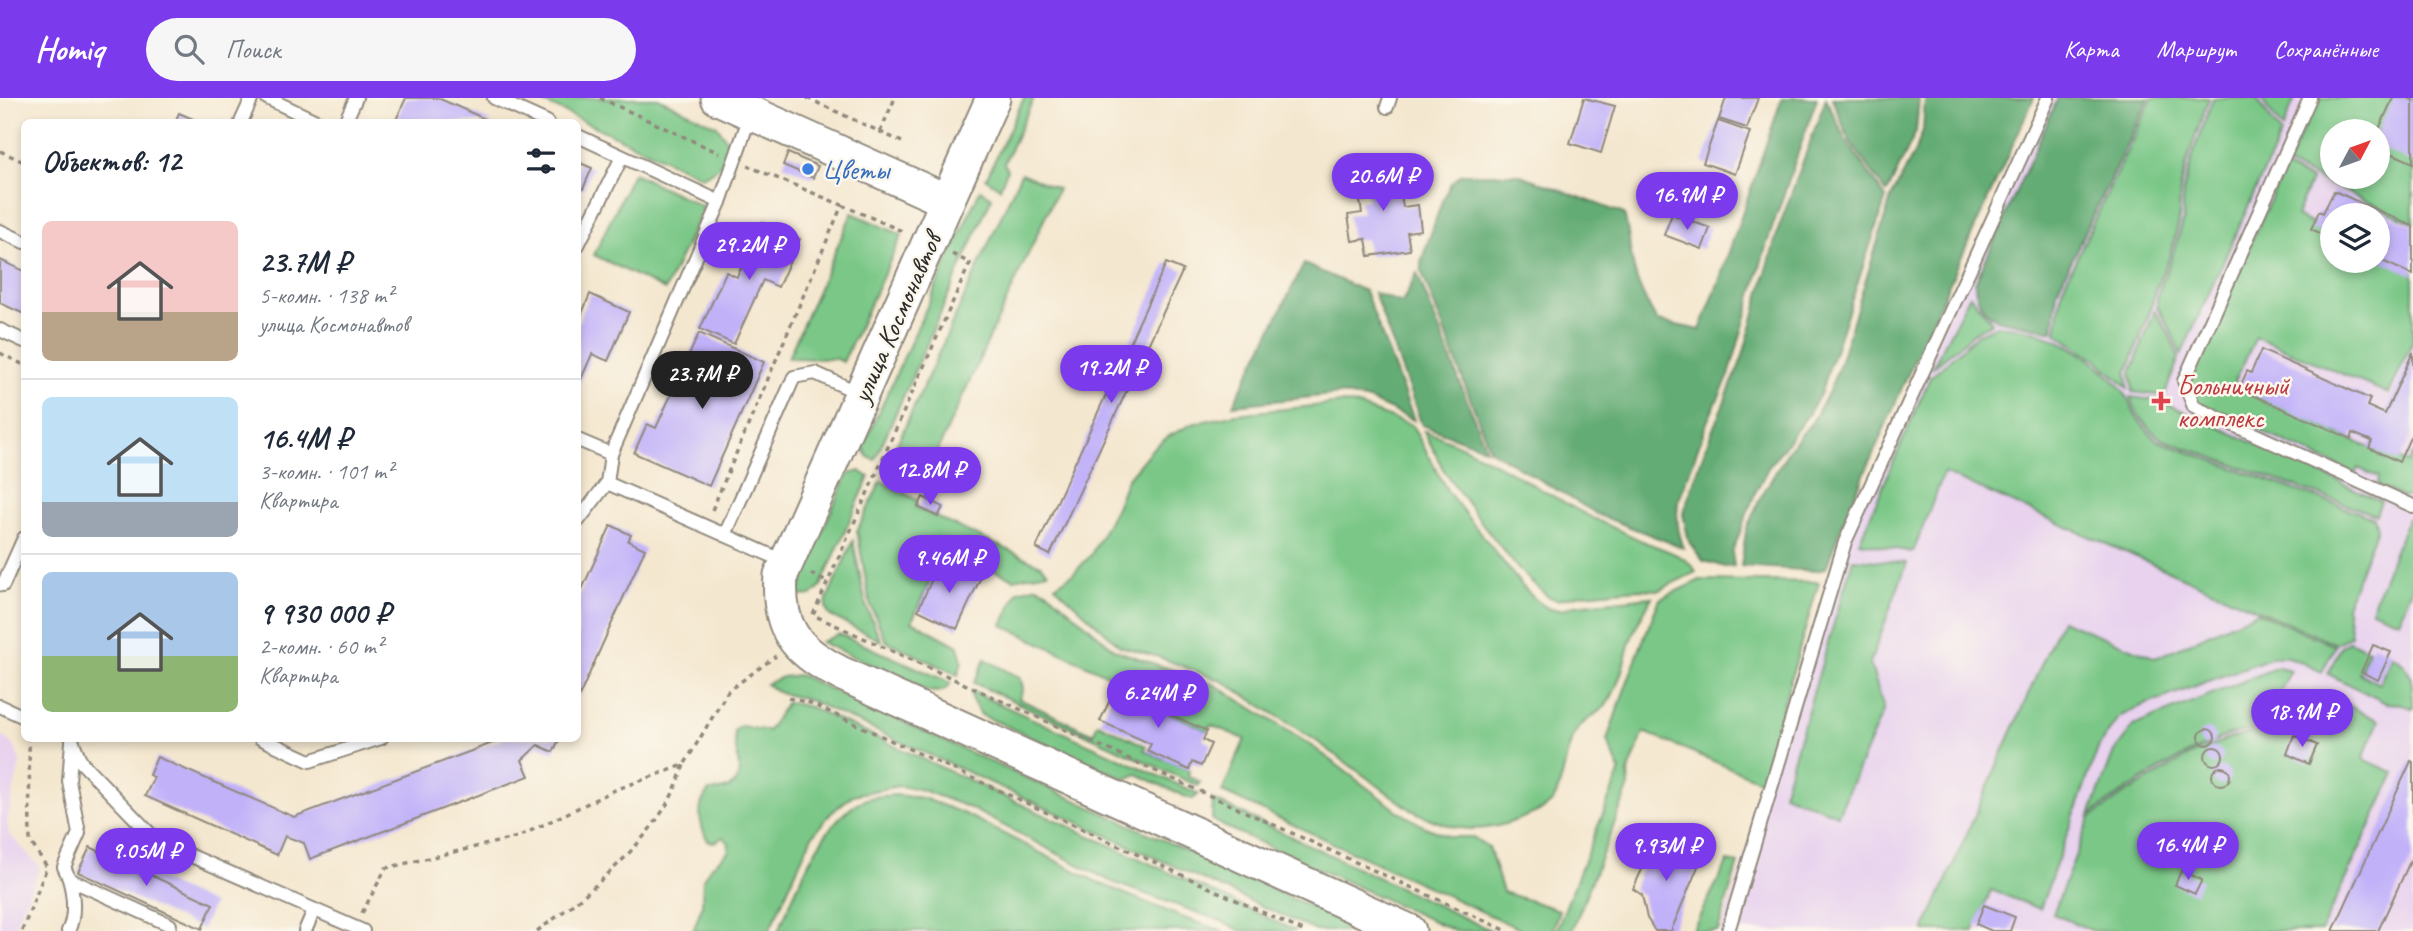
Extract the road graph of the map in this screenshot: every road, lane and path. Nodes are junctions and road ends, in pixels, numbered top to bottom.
1 (252, 98) edge
2 (267, 98) edge
3 (356, 98) edge
4 (494, 98) edge
5 (600, 98) edge
6 (718, 98) edge
7 (807, 98) edge
8 (895, 98) edge
9 (993, 98) edge
10 (2048, 98) edge
11 (2310, 98) edge
12 (751, 113) junction
13 (242, 119) edge
14 (312, 119) edge
15 (346, 119) edge
16 (540, 119) edge
17 (880, 132) junction
18 (581, 137) edge
19 (902, 142) dead end
20 (0, 151) edge
21 (622, 157) junction
22 (733, 159) junction
23 (21, 161) edge
24 (947, 201) junction
25 (720, 202) junction
26 (842, 205) junction
27 (0, 231) edge
28 (581, 239) edge
29 (21, 241) edge
30 (930, 243) junction
31 (0, 330) edge
32 (21, 340) edge
33 (0, 353) edge
34 (21, 364) edge
35 (862, 394) junction
36 (581, 441) edge
37 (611, 454) junction
38 (607, 483) junction
39 (2413, 506) edge
40 (581, 518) edge
41 (705, 526) junction
42 (725, 535) junction
43 (21, 545) edge
44 (784, 569) junction
45 (0, 584) edge
46 (794, 642) junction
47 (789, 698) dead end
48 (0, 705) edge
49 (21, 716) edge
50 (29, 742) edge
51 (71, 742) edge
52 (72, 742) edge
53 (269, 742) edge
54 (369, 742) edge
55 (684, 765) junction
56 (71, 880) junction
57 (314, 910) junction
58 (170, 925) dead end
59 (359, 929) edge
60 (22, 931) edge
61 (68, 931) edge
62 (306, 931) edge
63 (537, 931) edge
64 (1303, 931) edge
65 (1409, 931) edge
66 (1507, 931) edge
67 (1728, 931) edge

1 - 13 lane
2 - 14 lane
3 - 15 lane
4 - 16 lane
5 - 22 path
6 - 12 main road
7 - 17 path
8 - 17 path
9 - 24 main road, улица Космонавтов
10 - 67 lane
11 - 39 lane
12 - 22 lane
12 - 24 main road
17 - 19 path
18 - 21 lane
20 - 23 path
21 - 25 lane
21 - 28 lane
22 - 25 lane
22 - 26 path
24 - 30 main road, улица Космонавтов
25 - 37 lane
26 - 30 path
26 - 41 path
27 - 29 lane
30 - 35 main road, улица Космонавтов
30 - 66 path
31 - 32 lane
33 - 34 path
35 - 42 lane
35 - 44 main road, улица Космонавтов
36 - 37 lane
37 - 38 lane
38 - 40 lane
38 - 41 lane
41 - 42 lane
42 - 44 lane
43 - 45 lane
44 - 46 main road
46 - 55 path
46 - 65 main road
47 - 64 path
48 - 49 lane
50 - 60 path
51 - 56 lane
52 - 57 lane
53 - 54 lane
55 - 59 path
55 - 63 path
56 - 58 lane
56 - 61 lane
57 - 59 lane
57 - 62 lane

